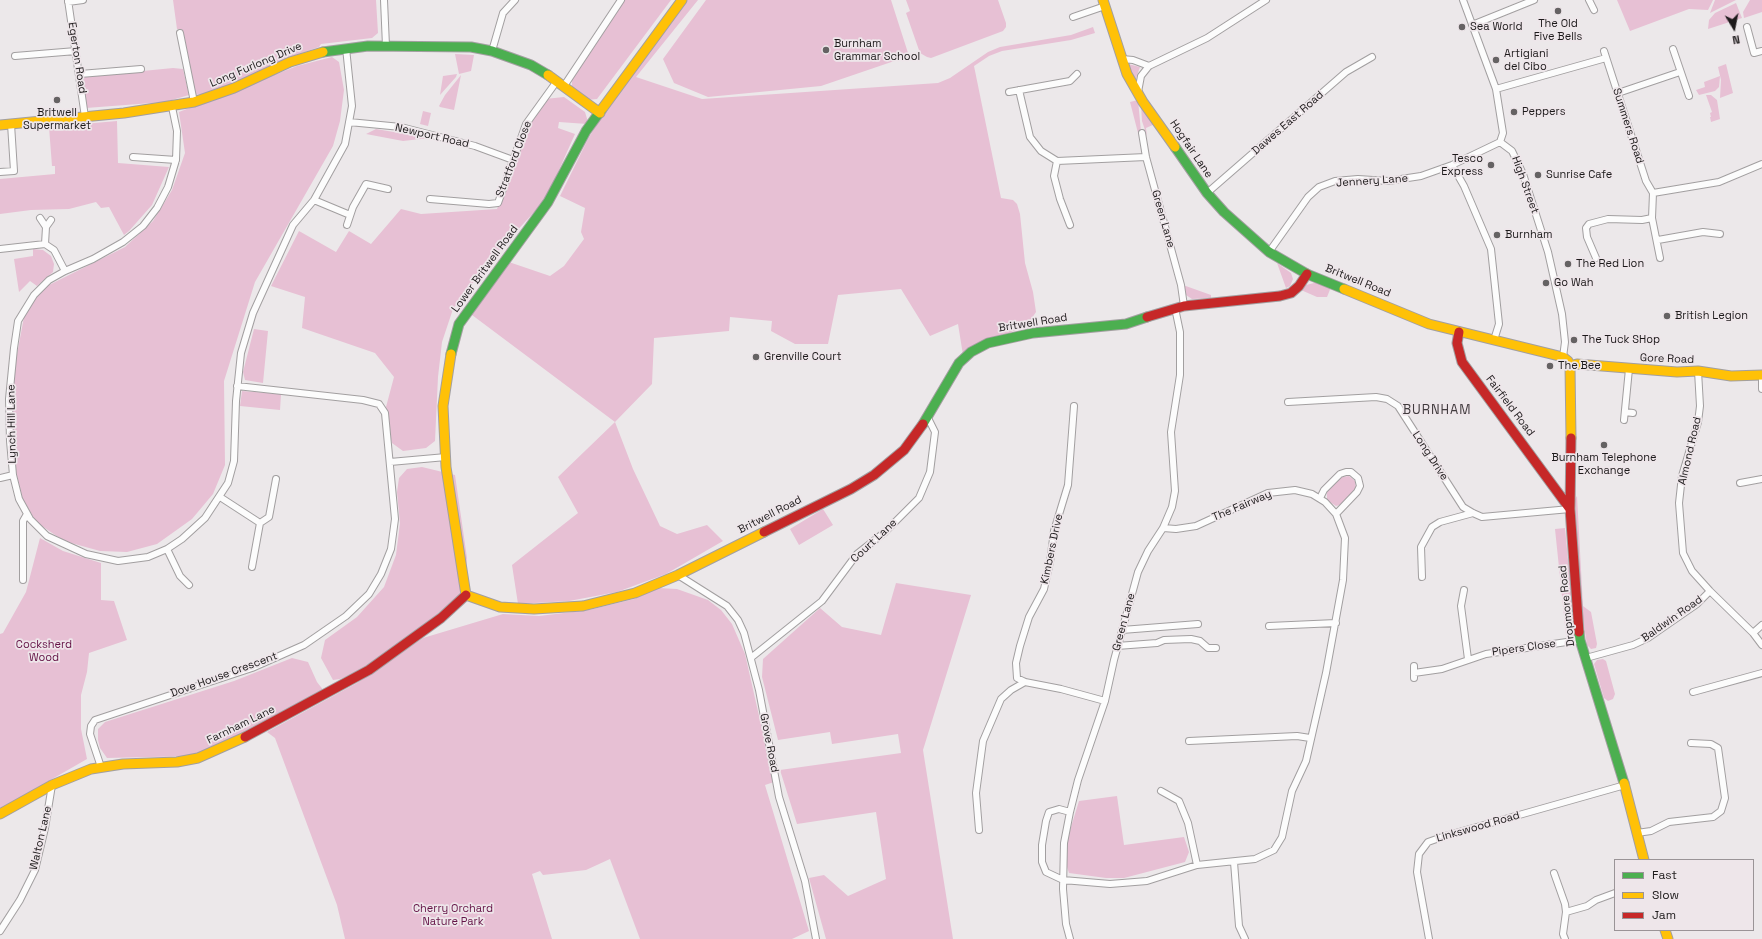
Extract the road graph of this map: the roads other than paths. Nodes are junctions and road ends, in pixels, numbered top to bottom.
1 (83, 0) edge
2 (384, 0) edge
3 (514, 0) edge
4 (621, 0) edge
5 (682, 0) edge
6 (1266, 0) edge
7 (1463, 0) edge
8 (1534, 0) edge
9 (1589, 0) edge
10 (68, 1) edge
11 (1104, 3) edge
12 (1594, 10) dead end
13 (1073, 17) dead end
14 (1472, 25) junction
15 (1747, 27) dead end
16 (180, 33) dead end
17 (386, 46) junction
18 (346, 48) junction
19 (1673, 49) dead end
20 (76, 51) junction
21 (492, 51) junction
22 (1762, 51) edge
23 (15, 56) dead end
24 (1372, 57) dead end
25 (1122, 59) junction
26 (1149, 66) junction
27 (141, 69) dead end
28 (1680, 72) junction
29 (80, 74) junction
30 (1078, 74) dead end
31 (561, 84) junction
32 (1496, 89) junction
33 (1019, 90) junction
34 (1009, 92) dead end
35 (1138, 93) junction
36 (1618, 94) junction
37 (1688, 96) dead end
38 (194, 102) junction
39 (172, 107) junction
40 (600, 113) junction
41 (85, 117) junction
42 (349, 122) junction
43 (11, 124) junction
44 (0, 125) edge
45 (1142, 133) dead end
46 (1500, 142) junction
47 (133, 157) dead end
48 (1146, 157) junction
49 (176, 160) junction
50 (513, 160) junction
51 (1057, 161) junction
52 (1762, 164) edge
53 (1452, 165) junction
54 (0, 172) edge
55 (388, 189) dead end
56 (1207, 193) junction
57 (1653, 193) junction
58 (430, 199) dead end
59 (314, 200) junction
60 (350, 215) junction
61 (40, 218) dead end
62 (1652, 218) junction
63 (51, 220) dead end
64 (347, 225) dead end
65 (1070, 225) dead end
66 (46, 227) junction
67 (1720, 234) dead end
68 (1658, 240) junction
69 (45, 244) junction
70 (0, 249) edge
71 (1269, 252) junction
72 (1596, 258) dead end
73 (1660, 258) dead end
74 (65, 271) junction
75 (1307, 274) junction
76 (1179, 307) junction
77 (1459, 332) junction
78 (1494, 340) junction
79 (1563, 357) junction
80 (1570, 366) junction
81 (1629, 369) junction
82 (1698, 371) junction
83 (1762, 375) edge
84 (237, 386) junction
85 (1762, 389) edge
86 (1288, 402) dead end
87 (1074, 406) dead end
88 (1625, 412) junction
89 (1633, 413) dead end
90 (928, 418) junction
91 (1624, 420) dead end
92 (446, 457) junction
93 (390, 462) junction
94 (13, 475) junction
95 (0, 478) edge
96 (276, 479) dead end
97 (1762, 479) edge
98 (1740, 483) dead end
99 (1570, 488) junction
100 (1556, 489) junction
101 (220, 497) junction
102 (1320, 498) junction
103 (1570, 509) junction
104 (1473, 513) junction
105 (27, 514) junction
106 (1336, 514) junction
107 (260, 523) junction
108 (1163, 528) junction
109 (167, 549) junction
110 (252, 568) dead end
111 (678, 575) junction
112 (1422, 577) dead end
113 (23, 580) dead end
114 (189, 585) dead end
115 (1464, 590) dead end
116 (1710, 591) junction
117 (466, 595) junction
118 (1336, 623) junction
119 (1198, 624) dead end
120 (1762, 625) edge
121 (1270, 626) dead end
122 (1122, 630) junction
123 (1753, 633) junction
124 (1580, 640) junction
125 (1762, 645) edge
126 (1117, 646) junction
127 (1216, 648) dead end
128 (752, 657) junction
129 (1586, 658) junction
130 (1468, 659) junction
131 (1414, 672) dead end
132 (1762, 673) edge
133 (1025, 682) junction
134 (1693, 692) dead end
135 (1105, 701) junction
136 (1310, 738) junction
137 (1189, 741) dead end
138 (1691, 743) dead end
139 (100, 767) junction
140 (52, 785) junction
141 (1625, 785) junction
142 (1161, 791) dead end
143 (1070, 812) junction
144 (0, 814) edge
145 (979, 830) dead end
146 (1637, 833) junction
147 (1644, 859) edge
148 (1234, 862) junction
149 (1197, 865) junction
150 (1554, 873) dead end
151 (1063, 880) junction
152 (1614, 893) edge
153 (1566, 912) junction
154 (0, 930) edge
155 (816, 939) edge
156 (1070, 939) edge
157 (1245, 939) edge
158 (1429, 939) edge
159 (1564, 939) edge

1 - 10 street
2 - 17 street
3 - 21 street
4 - 31 street, Stratford Close
5 - 40 street, Lower Britwell Road
6 - 26 street
7 - 14 street
8 - 14 street
9 - 12 street
10 - 20 street, Egerton Road
11 - 13 street
11 - 25 street, Hogfair Lane
14 - 32 street
15 - 22 street
16 - 38 street
17 - 18 street, Long Furlong Drive
17 - 21 street, Long Furlong Drive
18 - 38 street, Long Furlong Drive
18 - 42 street, Lynch Hill Lane
19 - 28 street
20 - 23 street
20 - 29 street, Egerton Road
21 - 31 street, Long Furlong Drive
24 - 56 street, Dawes East Road
25 - 26 street
25 - 35 street, Hogfair Lane
26 - 35 street
27 - 29 street
28 - 36 street
28 - 37 street
29 - 41 street, Egerton Road
30 - 33 street
31 - 40 street, Long Furlong Drive
31 - 50 street, Stratford Close
32 - 36 street, Summers Road
32 - 46 street
33 - 34 street
33 - 51 street
35 - 56 street, Hogfair Lane
36 - 57 street, Summers Road
38 - 39 street, Long Furlong Drive
39 - 41 street, Long Furlong Drive
39 - 49 street, Lynch Hill Lane
40 - 92 street, Lower Britwell Road
41 - 43 street, Long Furlong Drive
42 - 50 street, Newport Road
42 - 59 street, Lynch Hill Lane
43 - 44 street, Long Furlong Drive
43 - 54 street
45 - 48 street, Green Lane
46 - 53 street, Jennery Lane
46 - 79 street, High Street
47 - 49 street
48 - 51 street
48 - 76 street, Green Lane
49 - 74 street, Lynch Hill Lane
50 - 58 street, Stratford Close
51 - 65 street
52 - 57 street
53 - 71 street, Jennery Lane
53 - 78 street
55 - 60 street
56 - 71 street, Hogfair Lane
57 - 62 street
59 - 60 street
59 - 84 street, Lynch Hill Lane
60 - 64 street
61 - 66 street
62 - 68 street
62 - 72 street
63 - 66 street
66 - 69 street
67 - 68 street
68 - 73 street
69 - 70 street
69 - 74 street
71 - 75 street, Hogfair Lane
74 - 94 street, Lynch Hill Lane
75 - 76 street, Britwell Road
75 - 77 street, Britwell Road
76 - 90 street, Britwell Road
76 - 108 street, Green Lane
77 - 78 street, Britwell Road
77 - 100 street, Fairfield Road
78 - 79 street, Britwell Road
79 - 80 street
80 - 81 street, Gore Road
80 - 99 street, Dropmore Road
81 - 82 street, Gore Road
81 - 88 street
82 - 83 street, Gore Road
82 - 116 street, Almond Road
83 - 85 street
84 - 93 street, Dove House Crescent
84 - 101 street, Lynch Hill Lane
86 - 104 street, Long Drive
87 - 133 street, Kimbers Drive
88 - 89 street
88 - 91 street
90 - 111 street, Britwell Road
90 - 128 street, Court Lane
92 - 93 street
92 - 117 street, Lower Britwell Road
93 - 139 street, Dove House Crescent
94 - 95 street
94 - 105 street, Lynch Hill Lane
96 - 107 street
97 - 98 street
99 - 100 street
99 - 103 street, Dropmore Road
100 - 103 street, Fairfield Road
101 - 107 street
101 - 109 street, Lynch Hill Lane
102 - 106 street, The Fairway
102 - 106 street
102 - 108 street, The Fairway
103 - 104 street
103 - 124 street, Dropmore Road
104 - 112 street
105 - 109 street, Lynch Hill Lane
105 - 113 street
106 - 118 street, The Fairway
107 - 110 street
108 - 122 street, Green Lane
109 - 114 street
111 - 117 street, Britwell Road
111 - 128 street, Grove Road
115 - 130 street
116 - 123 street, Almond Road
116 - 129 street, Baldwin Road
117 - 139 street, Farnham Lane
118 - 121 street
118 - 136 street, The Fairway
119 - 122 street
120 - 123 street
122 - 126 street, Green Lane
123 - 125 street, Almond Road
124 - 129 street, Dropmore Road
124 - 130 street, Pipers Close
126 - 127 street
126 - 135 street, Green Lane
128 - 155 street, Grove Road
129 - 141 street, Dropmore Road
130 - 131 street, Pipers Close
132 - 134 street
133 - 135 street
133 - 145 street
135 - 143 street, Green Lane
136 - 137 street
136 - 148 street, The Fairway
138 - 146 street
139 - 140 street, Farnham Lane
140 - 144 street, Farnham Lane
140 - 154 street, Walton Lane
141 - 146 street, Dropmore Road
141 - 158 street, Linkswood Road
142 - 149 street
143 - 151 street, Green Lane
143 - 151 street
146 - 147 street, Dropmore Road
148 - 149 street, The Fairway
148 - 157 street
149 - 151 street, The Fairway
150 - 153 street
151 - 156 street, Green Lane
152 - 153 street
153 - 159 street

